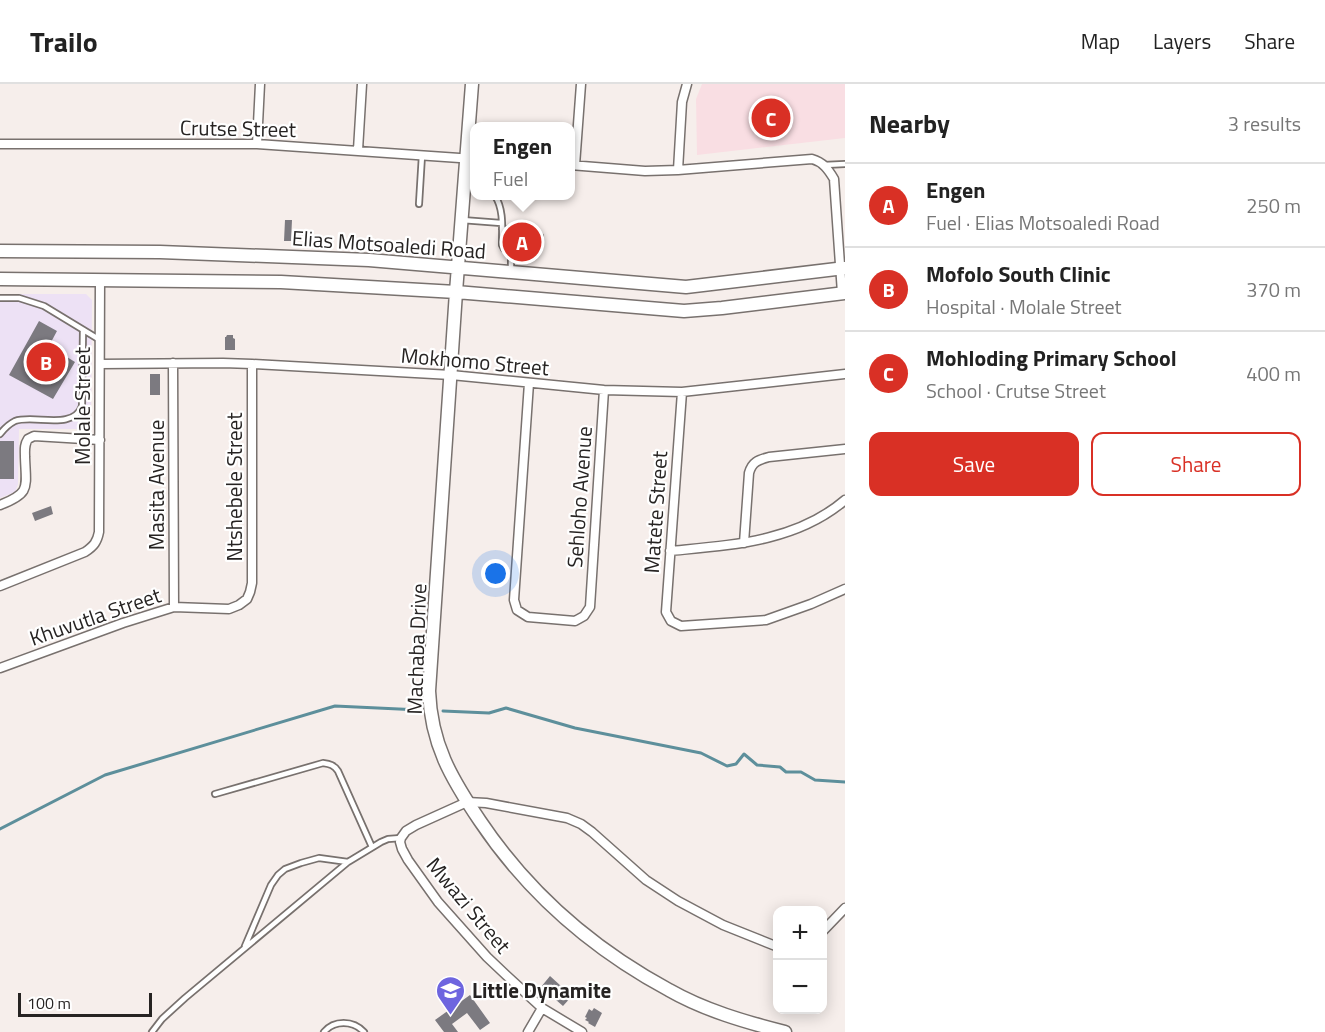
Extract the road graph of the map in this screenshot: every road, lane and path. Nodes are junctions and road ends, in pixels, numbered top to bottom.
1 (260, 84) edge
2 (362, 84) edge
3 (472, 84) edge
4 (581, 84) edge
5 (687, 84) edge
6 (471, 122) edge
7 (575, 138) edge
8 (0, 144) edge
9 (257, 144) junction
10 (358, 150) junction
11 (422, 155) junction
12 (470, 158) edge
13 (845, 164) edge
14 (575, 165) edge
15 (824, 165) junction
16 (678, 170) junction
17 (469, 185) edge
18 (498, 200) edge
19 (420, 204) dead end
20 (461, 220) junction
21 (502, 226) junction
22 (511, 251) junction
23 (0, 252) edge
24 (457, 267) junction
25 (843, 268) edge
26 (511, 272) junction
27 (0, 279) edge
28 (100, 279) junction
29 (456, 292) junction
30 (844, 293) edge
31 (0, 298) edge
32 (83, 330) junction
33 (100, 340) junction
34 (173, 363) junction
35 (100, 364) junction
36 (252, 364) junction
37 (845, 374) edge
38 (451, 375) junction
39 (529, 383) junction
40 (604, 390) junction
41 (682, 392) junction
42 (0, 434) edge
43 (100, 440) junction
44 (845, 449) edge
45 (845, 500) edge
46 (0, 505) edge
47 (744, 543) junction
48 (670, 551) junction
49 (0, 586) edge
50 (845, 589) edge
51 (239, 605) joint
52 (174, 607) junction
53 (0, 668) edge
54 (215, 794) dead end
55 (467, 802) junction
56 (401, 838) junction
57 (372, 847) junction
58 (348, 862) junction
59 (845, 908) edge
60 (827, 927) edge
61 (773, 945) edge
62 (245, 948) junction
63 (543, 1008) junction
64 (152, 1032) edge
65 (324, 1032) edge
66 (364, 1032) edge
67 (528, 1032) edge
68 (582, 1032) edge
69 (783, 1032) edge

1 - 9 street
2 - 10 street
3 - 6 main road, Machaba Drive
4 - 7 street
5 - 16 street
8 - 9 street, Crutse Street
9 - 10 street, Crutse Street
10 - 11 street, Crutse Street
11 - 12 street, Crutse Street
11 - 19 lane
12 - 17 main road, Machaba Drive
13 - 15 lane
14 - 16 street
15 - 16 street
15 - 25 street
17 - 20 main road, Machaba Drive
18 - 21 lane
20 - 21 lane
20 - 24 main road, Machaba Drive
21 - 22 lane
21 - 22 lane
22 - 26 lane
23 - 24 main road, Elias Motsoaledi Road
24 - 26 main road, Elias Motsoaledi Road
24 - 29 main road, Machaba Drive
25 - 26 main road, Elias Motsoaledi Road
25 - 30 street
27 - 28 main road, Elias Motsoaledi Road
28 - 29 main road, Elias Motsoaledi Road
28 - 33 street, Molale Street
29 - 30 main road, Elias Motsoaledi Road
29 - 38 main road, Machaba Drive
31 - 32 lane
32 - 33 lane
32 - 42 lane
33 - 35 street, Molale Street
34 - 35 street, Mokhomo Street
34 - 36 street, Mokhomo Street
34 - 52 street, Masita Avenue
35 - 43 street, Molale Street
36 - 38 street, Mokhomo Street
36 - 51 street, Ntshebele Street
37 - 41 street, Mokhomo Street
38 - 39 street, Mokhomo Street
38 - 55 main road, Machaba Drive
39 - 40 street, Mokhomo Street
39 - 40 street, Sehloho Avenue
40 - 41 street, Mokhomo Street
41 - 48 street, Matete Street
43 - 46 street
43 - 49 street, Molale Street
44 - 47 street
45 - 47 street
47 - 48 street
48 - 50 street, Matete Street
51 - 52 street, Khuvutla Street
52 - 53 street, Khuvutla Street
54 - 57 lane
55 - 56 street
55 - 61 street
55 - 69 main road, Machaba Drive
56 - 57 lane
56 - 63 street, Mwazi Street
57 - 58 lane
58 - 62 lane
58 - 62 lane
59 - 60 street
62 - 64 lane
63 - 67 street
63 - 68 street, Mwazi Street
65 - 66 lane

